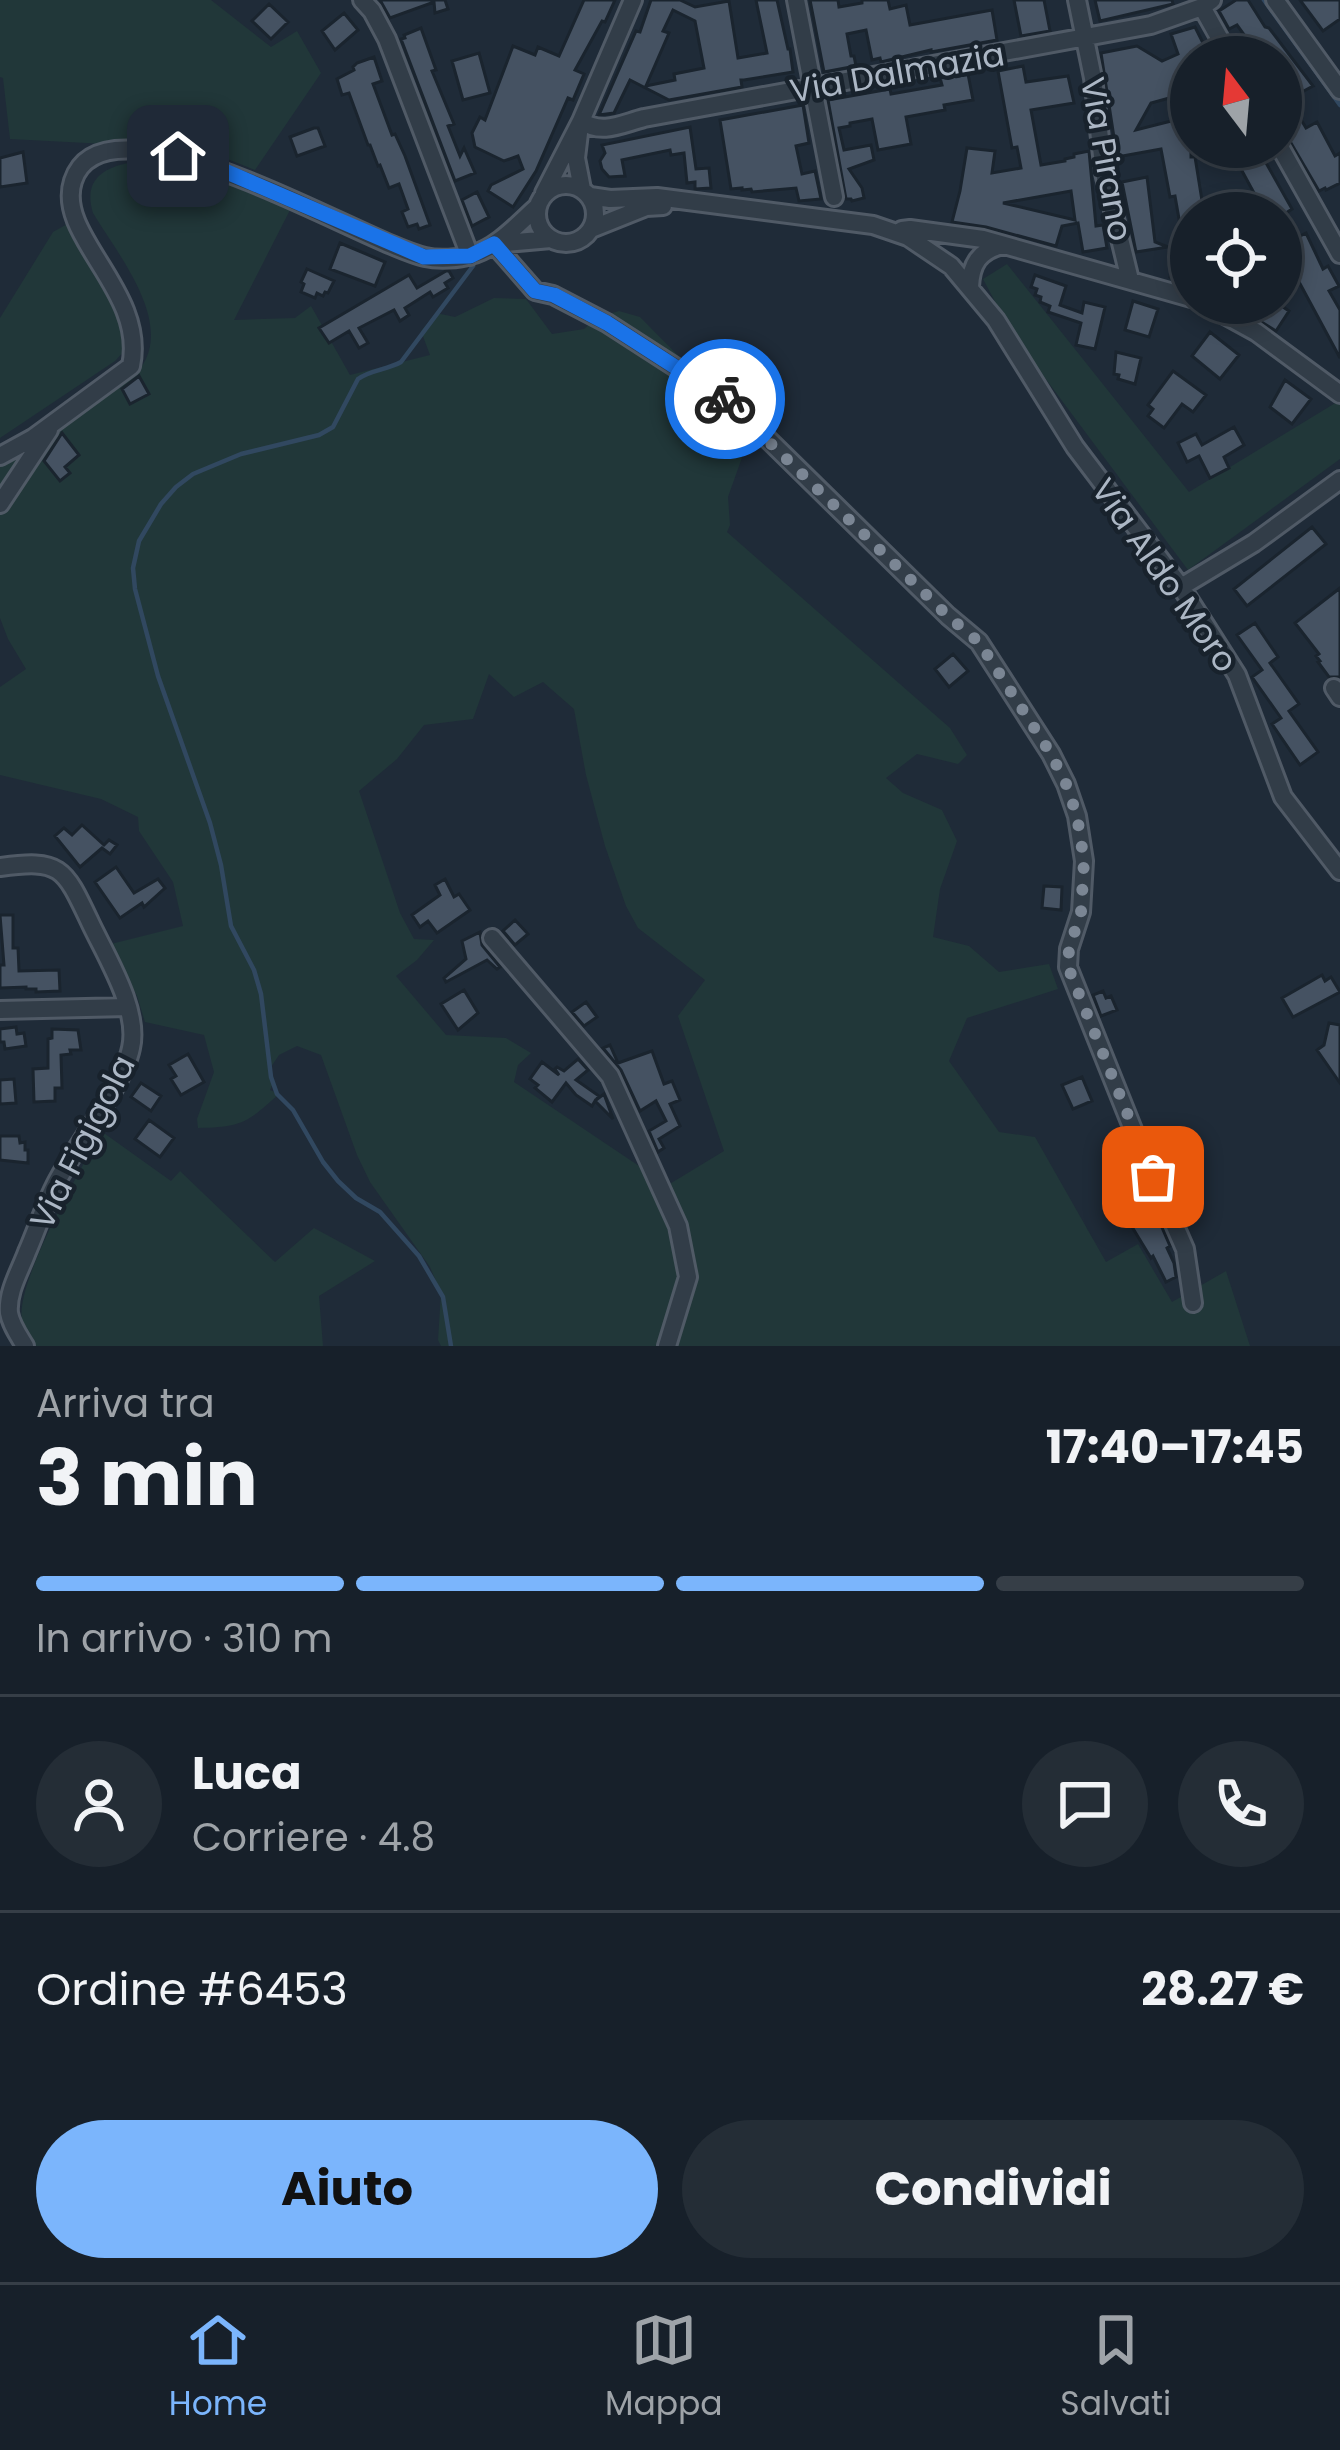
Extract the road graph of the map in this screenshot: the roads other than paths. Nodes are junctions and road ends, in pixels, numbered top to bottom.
1 (362, 0) edge
2 (633, 0) edge
3 (796, 0) edge
4 (1077, 0) edge
5 (1275, 0) edge
6 (1207, 3) edge
7 (1221, 36) edge
8 (1086, 37) junction
9 (812, 87) junction
10 (1340, 90) edge
11 (581, 121) junction
12 (609, 129) junction
13 (576, 154) junction
14 (1292, 168) edge
15 (586, 192) junction
16 (834, 197) dead end
17 (541, 200) junction
18 (700, 204) junction
19 (591, 229) junction
20 (895, 232) junction
21 (551, 239) junction
22 (494, 244) junction
23 (1003, 245) junction
24 (1340, 254) edge
25 (470, 256) junction
26 (1130, 280) junction
27 (970, 287) junction
28 (1170, 292) edge
29 (1241, 324) edge
30 (1340, 394) edge
31 (52, 424) junction
32 (0, 456) edge
33 (1337, 488) edge
34 (0, 504) edge
35 (1181, 587) junction
36 (0, 867) edge
37 (1340, 871) edge
38 (492, 938) dead end
39 (128, 1007) junction
40 (0, 1010) edge
41 (1193, 1303) dead end
42 (25, 1346) edge
43 (667, 1346) edge

1 - 25 street
2 - 11 street
3 - 9 street
4 - 8 street, Via Pirano
5 - 10 street
6 - 7 street
6 - 8 street, Via Dalmazia
8 - 9 street, Via Dalmazia
8 - 26 street, Via Pirano
9 - 12 street, Via Dalmazia
9 - 16 street
11 - 12 street
11 - 13 street
11 - 17 street
12 - 13 street
13 - 15 street
14 - 24 street
15 - 17 street
15 - 18 street
15 - 19 street
17 - 21 street
17 - 22 street
18 - 19 street
18 - 20 street
19 - 21 street
20 - 23 street
20 - 27 street, Via Aldo Moro
21 - 22 street
22 - 25 street
22 - 41 street
23 - 26 street
23 - 27 street
25 - 31 street
26 - 28 street
27 - 35 street, Via Aldo Moro
29 - 30 street
31 - 32 street
31 - 34 street
33 - 35 street
35 - 37 street, Via Aldo Moro
36 - 39 street, Via Figigola
38 - 43 street
39 - 40 street
39 - 42 street, Via Figigola

